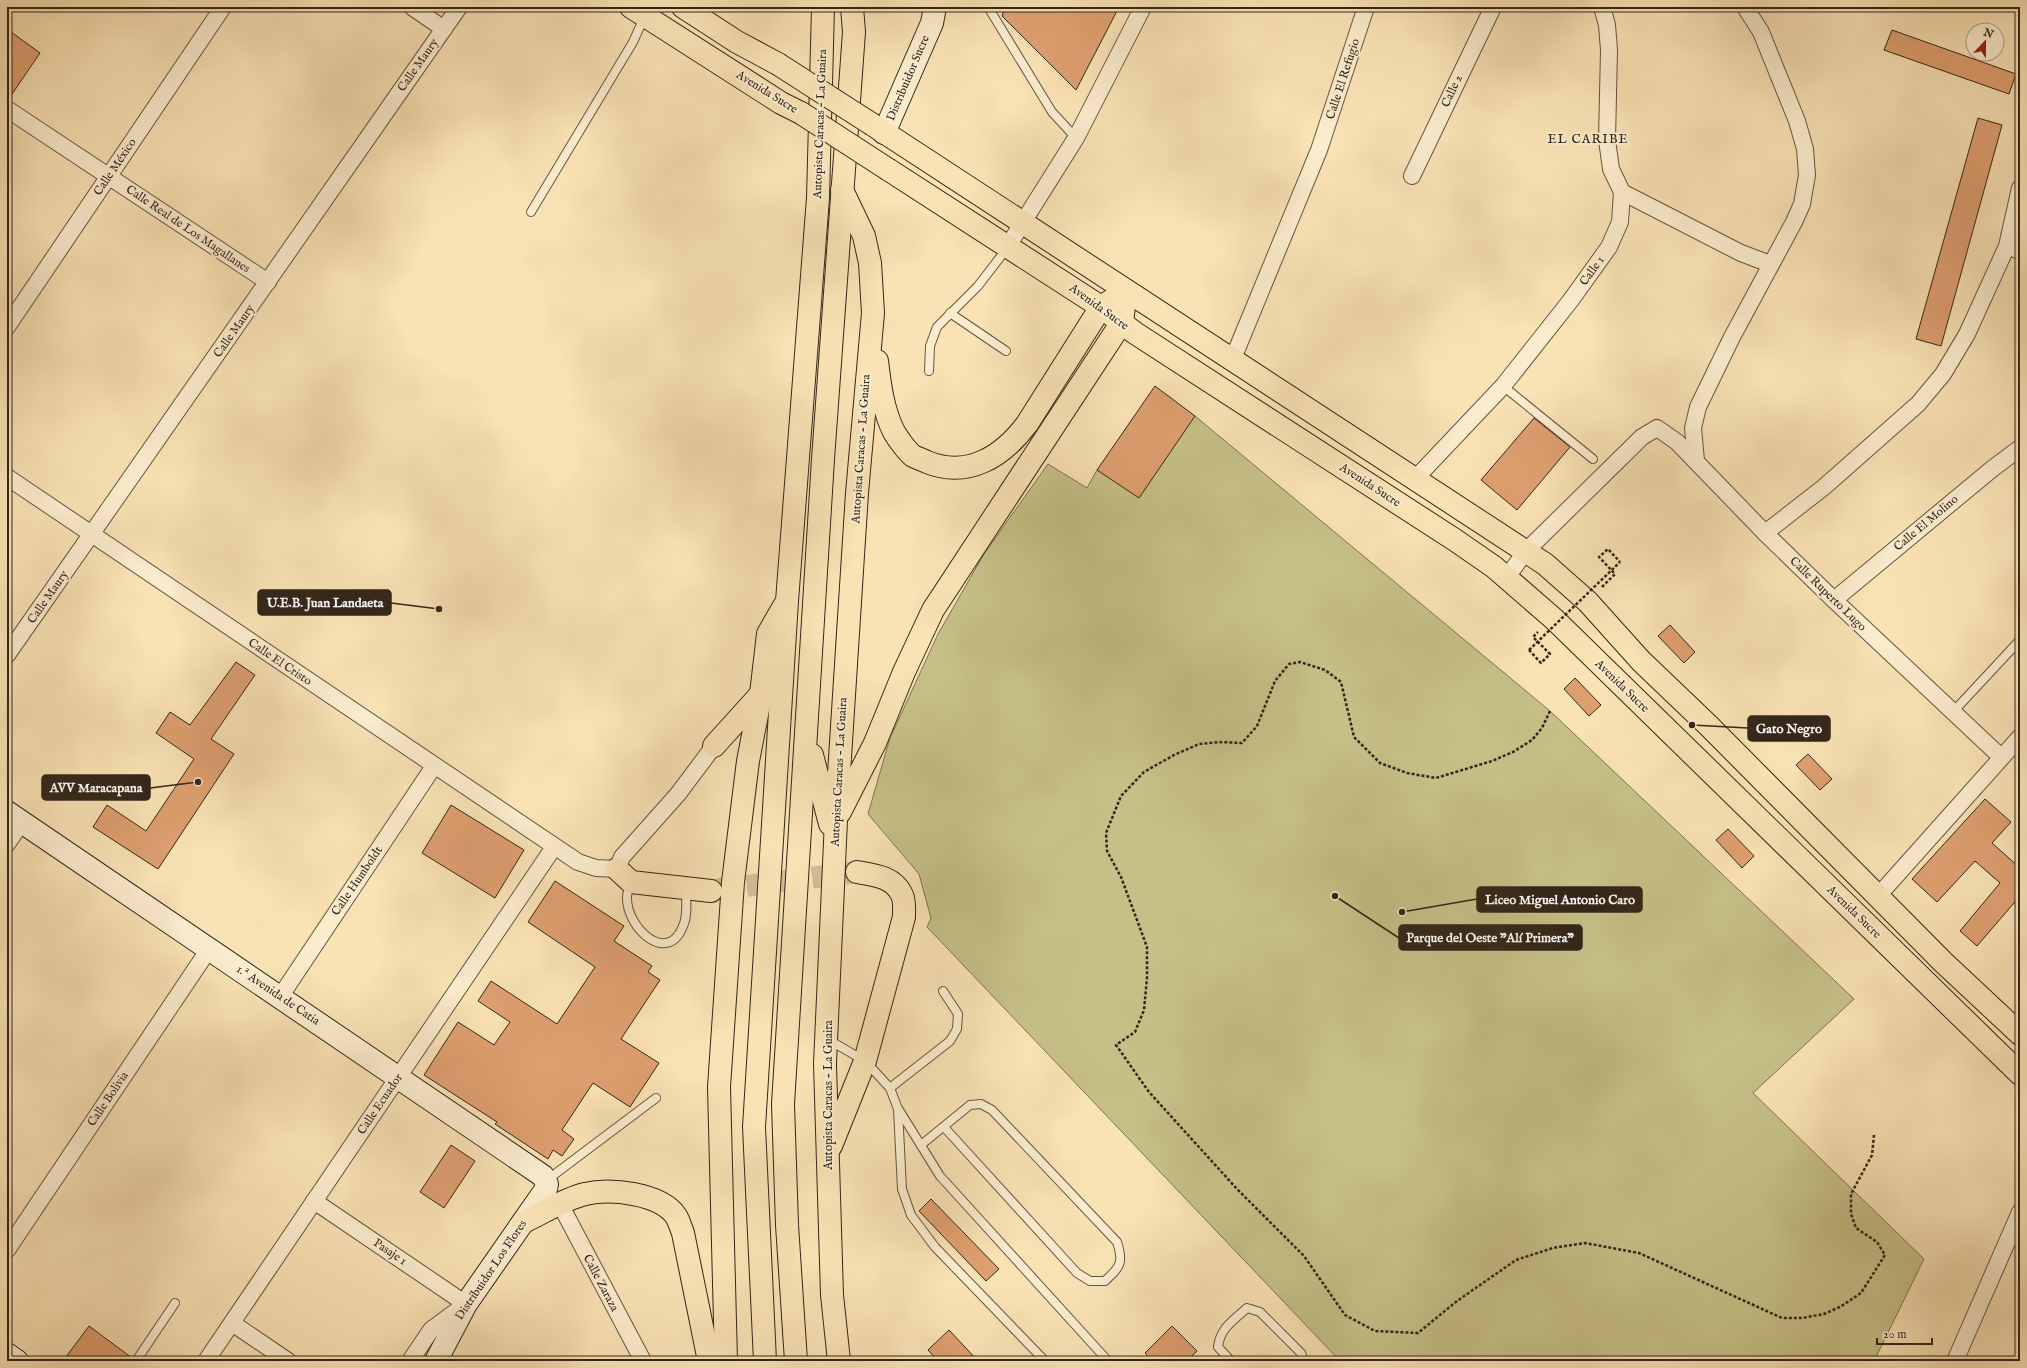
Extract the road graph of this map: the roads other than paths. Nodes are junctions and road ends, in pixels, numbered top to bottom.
1 (224, 7) edge
2 (412, 7) edge
3 (459, 7) edge
4 (631, 7) edge
5 (683, 7) edge
6 (823, 7) edge
7 (852, 7) edge
8 (860, 7) edge
9 (988, 7) edge
10 (1143, 7) edge
11 (1366, 7) edge
12 (1493, 7) edge
13 (1602, 7) edge
14 (1745, 7) edge
15 (938, 12) edge
16 (444, 29) junction
17 (854, 32) junction
18 (7, 109) edge
19 (879, 129) junction
20 (1076, 138) junction
21 (109, 176) junction
22 (1412, 176) dead end
23 (2020, 188) edge
24 (842, 189) junction
25 (1622, 192) junction
26 (531, 212) dead end
27 (1024, 223) junction
28 (1008, 246) junction
29 (2013, 249) edge
30 (1770, 264) junction
31 (268, 282) junction
32 (1126, 291) junction
33 (1101, 307) junction
34 (873, 313) junction
35 (950, 313) junction
36 (1122, 322) junction
37 (7, 326) edge
38 (1006, 351) dead end
39 (1232, 361) junction
40 (929, 371) dead end
41 (1503, 386) junction
42 (2020, 448) edge
43 (1593, 459) dead end
44 (1696, 461) junction
45 (7, 477) edge
46 (1414, 480) junction
47 (1765, 533) junction
48 (91, 535) junction
49 (1526, 551) junction
50 (1507, 577) junction
51 (1834, 600) junction
52 (787, 601) junction
53 (2020, 640) edge
54 (7, 655) edge
55 (760, 694) junction
56 (1953, 712) junction
57 (807, 734) junction
58 (2020, 738) edge
59 (714, 746) junction
60 (2001, 757) junction
61 (748, 761) junction
62 (434, 766) junction
63 (14, 817) edge
64 (836, 820) junction
65 (835, 843) junction
66 (7, 844) edge
67 (554, 847) junction
68 (857, 872) tunnel mouth
69 (624, 875) junction
70 (686, 889) junction
71 (710, 890) tunnel mouth
72 (1878, 896) junction
73 (210, 949) junction
74 (943, 991) dead end
75 (280, 997) junction
76 (2020, 1034) edge
77 (826, 1038) junction
78 (865, 1061) junction
79 (2020, 1074) edge
80 (398, 1077) junction
81 (890, 1088) junction
82 (656, 1098) dead end
83 (898, 1109) junction
84 (944, 1127) junction
85 (921, 1145) junction
86 (827, 1154) junction
87 (546, 1180) junction
88 (314, 1201) junction
89 (560, 1204) junction
90 (2020, 1212) edge
91 (523, 1222) junction
92 (7, 1250) edge
93 (175, 1303) dead end
94 (466, 1304) junction
95 (232, 1323) junction
96 (7, 1354) edge
97 (17, 1361) edge
98 (136, 1361) edge
99 (206, 1361) edge
100 (288, 1361) edge
101 (410, 1361) edge
102 (436, 1361) edge
103 (643, 1361) edge
104 (709, 1361) edge
105 (726, 1361) edge
106 (765, 1361) edge
107 (796, 1361) edge
108 (839, 1361) edge
109 (1045, 1361) edge
110 (1108, 1361) edge
111 (1231, 1361) edge
112 (1304, 1361) edge
113 (1955, 1361) edge

1 - 21 street, Calle México
2 - 16 street
3 - 16 street, Calle Maury
4 - 26 lane
4 - 28 main road, Avenida Sucre, bridge
5 - 19 main road, bridge
6 - 52 main road, Autopista Caracas - La Guaira
7 - 17 main road, Autopista Caracas - La Guaira
8 - 17 main road
9 - 20 lane
10 - 20 street
11 - 39 street, Calle El Refugio
12 - 22 street, Calle 2
13 - 25 street, Calle 1
14 - 30 street
15 - 19 street, Distribuidor Sucre
16 - 31 street, Calle Maury
17 - 24 main road, Autopista Caracas - La Guaira
18 - 21 street, Calle Real de Los Magallanes
19 - 27 main road
20 - 27 street
21 - 31 street, Calle Real de Los Magallanes
21 - 37 street, Calle México
23 - 29 street
24 - 34 main road, Autopista Caracas - La Guaira
24 - 57 main road, Autopista Caracas - La Guaira
25 - 30 street
25 - 41 street, Calle 1
27 - 28 street
27 - 32 main road
28 - 33 main road, Avenida Sucre
28 - 35 lane
29 - 47 street
30 - 44 street
31 - 48 street, Calle Maury
32 - 33 main road
32 - 36 main road
32 - 39 main road
33 - 34 main road
33 - 36 main road, Avenida Sucre
34 - 64 main road, Autopista Caracas - La Guaira
35 - 38 lane
35 - 40 lane
36 - 50 main road, Avenida Sucre
36 - 64 main road
39 - 46 main road
41 - 43 lane
41 - 46 street, Calle 1
42 - 51 street, Calle El Molino
44 - 47 street, Calle Ruperto Lugo
44 - 49 street, Calle Ruperto Lugo
45 - 48 street, Calle El Cristo
46 - 49 main road
47 - 51 street, Calle Ruperto Lugo
48 - 54 street, Calle Maury
48 - 62 street, Calle El Cristo
49 - 50 street
49 - 72 main road
50 - 79 main road, Avenida Sucre
51 - 56 street, Calle Ruperto Lugo
52 - 55 main road, Autopista Caracas - La Guaira
52 - 106 main road, Autopista Caracas - La Guaira
53 - 56 lane
55 - 59 main road
55 - 61 main road, Autopista Caracas - La Guaira
56 - 60 street, Calle Ruperto Lugo
57 - 65 main road
57 - 107 main road, Autopista Caracas - La Guaira
58 - 60 street
59 - 61 main road
59 - 69 street
60 - 72 street
61 - 105 main road, Autopista Caracas - La Guaira
62 - 67 street, Calle El Cristo
62 - 75 street, Calle Humboldt
63 - 66 street
63 - 73 street, 1.ª Avenida de Catia
64 - 65 main road, Autopista Caracas - La Guaira
65 - 77 main road, Autopista Caracas - La Guaira
67 - 69 street, Calle El Cristo
67 - 80 street, Calle Ecuador
68 - 78 main road
69 - 70 main road
69 - 70 lane
70 - 71 main road
72 - 76 main road
73 - 75 street, 1.ª Avenida de Catia
73 - 92 street, Calle Bolivia
74 - 81 lane
75 - 80 street, 1.ª Avenida de Catia
77 - 78 lane
77 - 86 main road, Autopista Caracas - La Guaira
78 - 81 lane
78 - 86 main road
80 - 87 street, 1.ª Avenida de Catia
80 - 88 street, Calle Ecuador
81 - 83 lane
82 - 87 lane
83 - 85 lane
83 - 109 lane
84 - 84 lane
84 - 85 lane
85 - 110 lane
86 - 108 main road, Autopista Caracas - La Guaira
87 - 91 street, Distribuidor Los Flores
88 - 94 street, Pasaje 1
88 - 95 street, Calle Ecuador
89 - 91 main road
89 - 103 street, Calle Zaraza
89 - 104 main road
90 - 113 street
91 - 94 street, Distribuidor Los Flores
93 - 98 lane
94 - 101 street
94 - 102 street, Distribuidor Los Flores
95 - 99 street, Calle Ecuador
95 - 100 street
96 - 97 street
111 - 112 lane

